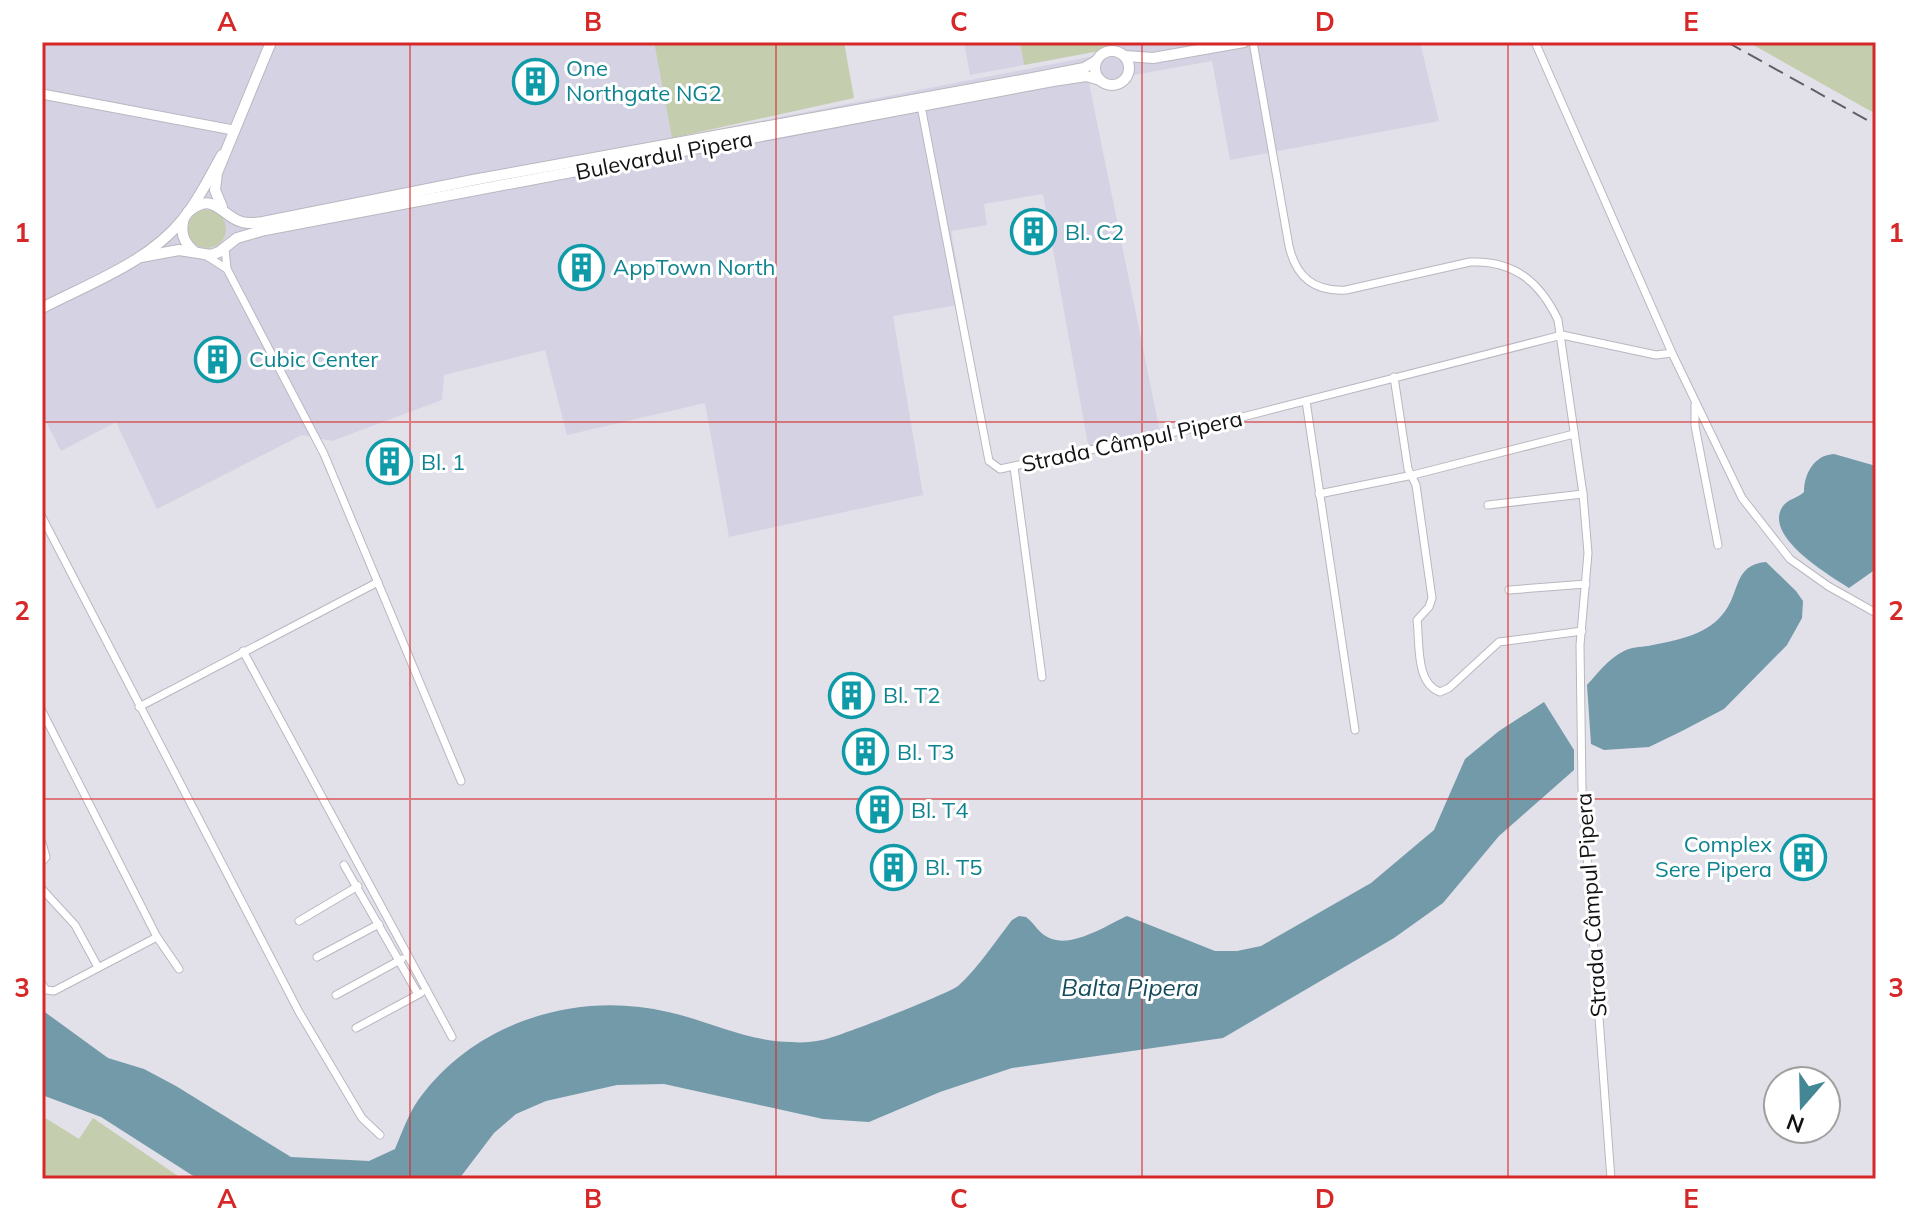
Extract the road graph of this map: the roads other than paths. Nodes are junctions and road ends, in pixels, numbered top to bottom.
1 (271, 42) edge
2 (1244, 42) edge
3 (1253, 42) edge
4 (1535, 42) edge
5 (1125, 56) junction
6 (1153, 58) junction
7 (1096, 61) junction
8 (1130, 70) junction
9 (1100, 80) junction
10 (42, 94) edge
11 (921, 106) junction
12 (233, 130) junction
13 (222, 155) junction
14 (227, 212) junction
15 (186, 215) junction
16 (227, 245) junction
17 (199, 253) junction
18 (141, 257) junction
19 (227, 269) junction
20 (42, 308) edge
21 (1562, 335) junction
22 (1672, 353) junction
23 (1394, 377) junction
24 (1694, 400) junction
25 (1306, 401) junction
26 (1574, 434) junction
27 (1014, 467) junction
28 (1413, 475) junction
29 (1319, 494) junction
30 (1583, 494) junction
31 (1488, 505) dead end
32 (42, 517) edge
33 (1718, 545) dead end
34 (378, 582) junction
35 (1586, 584) junction
36 (1509, 590) dead end
37 (1876, 613) edge
38 (1582, 631) junction
39 (243, 651) junction
40 (1042, 677) dead end
41 (139, 707) junction
42 (42, 711) edge
43 (1355, 730) dead end
44 (461, 781) dead end
45 (42, 843) edge
46 (42, 862) edge
47 (344, 865) dead end
48 (367, 881) junction
49 (357, 887) junction
50 (42, 889) edge
51 (388, 919) junction
52 (299, 921) dead end
53 (378, 924) junction
54 (157, 937) junction
55 (408, 956) junction
56 (317, 957) dead end
57 (399, 961) junction
58 (98, 967) junction
59 (179, 969) dead end
60 (42, 984) edge
61 (422, 992) junction
62 (336, 995) dead end
63 (356, 1028) dead end
64 (452, 1037) dead end
65 (380, 1135) dead end
66 (1611, 1179) edge

1 - 12 main road
2 - 6 main road
3 - 21 street
4 - 22 street
5 - 6 main road
5 - 7 main road
5 - 8 main road
6 - 8 main road
7 - 9 main road
7 - 14 main road, Bulevardul Pipera
8 - 9 main road
9 - 11 main road, Bulevardul Pipera
10 - 12 street
11 - 16 main road, Bulevardul Pipera
11 - 27 street, Strada Câmpul Pipera
12 - 13 main road
13 - 14 main road
13 - 15 main road
14 - 15 main road, Bulevardul Pipera
14 - 16 main road
15 - 17 main road
15 - 18 main road, Bulevardul Pipera
16 - 17 main road, Bulevardul Pipera
16 - 19 street
17 - 18 main road, Bulevardul Pipera
17 - 19 street
18 - 20 main road, Bulevardul Pipera
19 - 34 street
21 - 22 street
21 - 23 street, Strada Câmpul Pipera
21 - 26 street, Strada Câmpul Pipera
22 - 24 street
23 - 25 street, Strada Câmpul Pipera
23 - 28 street
24 - 33 street
24 - 37 street
25 - 27 street, Strada Câmpul Pipera
25 - 29 street
26 - 28 street
26 - 30 street, Strada Câmpul Pipera
27 - 40 street
28 - 29 street
28 - 38 street
29 - 43 street
30 - 31 street
30 - 35 street, Strada Câmpul Pipera
32 - 41 street
34 - 39 street
34 - 44 street
35 - 36 street
35 - 38 street, Strada Câmpul Pipera
38 - 66 street, Strada Câmpul Pipera
39 - 41 street
39 - 48 street
41 - 65 street
42 - 54 street
45 - 46 street
47 - 49 street
48 - 49 street
48 - 51 street
49 - 52 street
49 - 53 street
50 - 58 street
51 - 53 street
51 - 55 street
53 - 56 street
53 - 57 street
54 - 58 street
54 - 59 street
55 - 57 street
55 - 61 street
57 - 61 street
57 - 62 street
58 - 60 street
61 - 63 street
61 - 64 street

